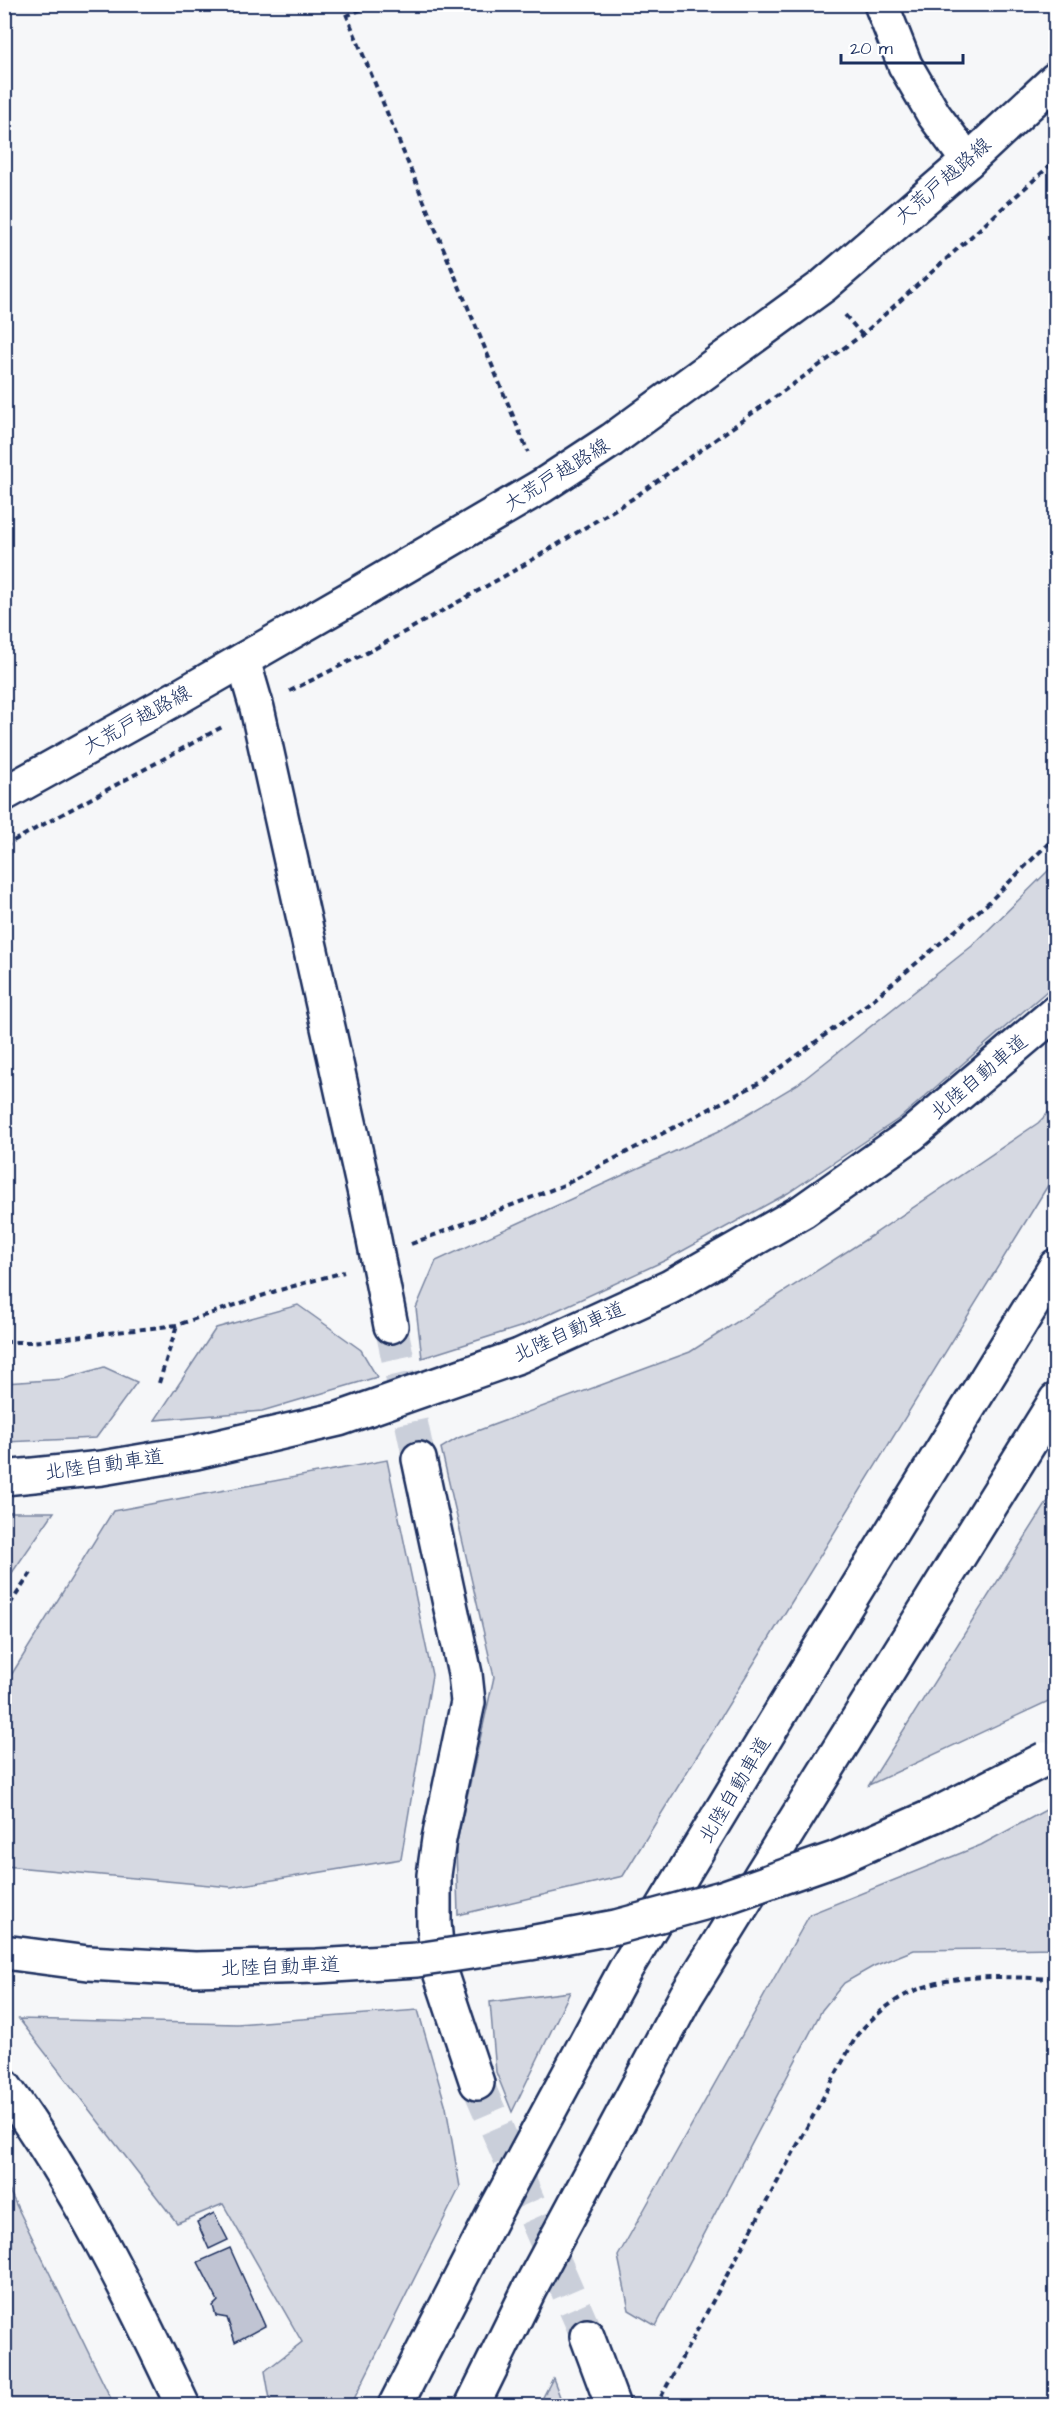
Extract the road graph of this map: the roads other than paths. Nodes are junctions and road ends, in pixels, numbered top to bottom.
1 (881, 4) edge
2 (1056, 79) edge
3 (968, 161) junction
4 (243, 660) junction
5 (4, 794) edge
6 (1056, 1012) edge
7 (1056, 1266) edge
8 (391, 1326) tunnel mouth
9 (1056, 1400) edge
10 (419, 1459) tunnel mouth
11 (4, 1478) edge
12 (1050, 1756) edge
13 (4, 1952) edge
14 (477, 2083) tunnel mouth
15 (4, 2086) edge
16 (587, 2336) tunnel mouth
17 (183, 2406) edge
18 (395, 2406) edge
19 (471, 2406) edge
20 (613, 2406) edge

1 - 3 main road
2 - 3 main road, 大荒戸越路線
3 - 4 main road, 大荒戸越路線
4 - 5 main road, 大荒戸越路線
4 - 8 main road
6 - 11 main road, 北陸自動車道
7 - 18 main road, 北陸自動車道
9 - 19 main road
10 - 14 main road
12 - 13 main road, 北陸自動車道, bridge
15 - 17 main road
16 - 20 main road

